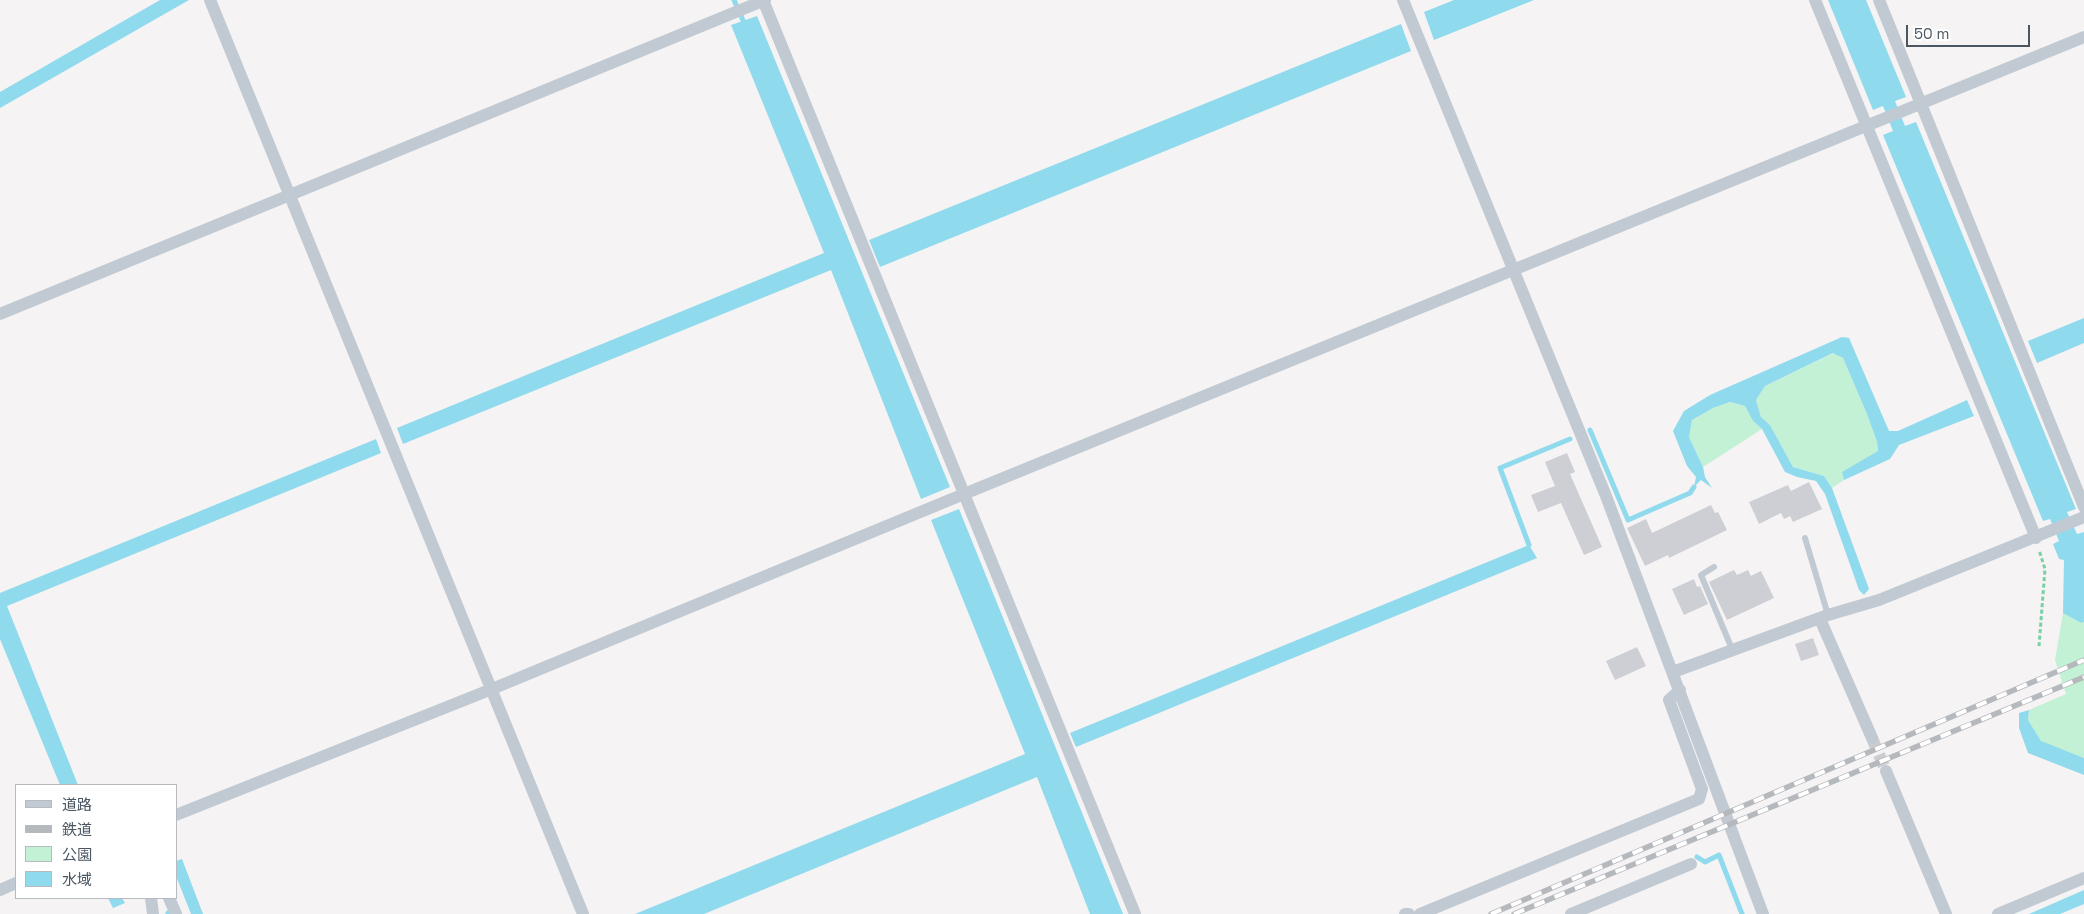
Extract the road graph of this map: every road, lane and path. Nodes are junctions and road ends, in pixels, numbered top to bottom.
1 (210, 0) edge
2 (764, 0) edge
3 (1403, 0) edge
4 (1815, 0) edge
5 (1879, 0) edge
6 (2084, 37) edge
7 (1922, 104) junction
8 (1867, 126) junction
9 (290, 197) junction
10 (1513, 271) junction
11 (0, 314) edge
12 (964, 494) junction
13 (2084, 507) edge
14 (2080, 518) edge
15 (1806, 538) dead end
16 (2036, 538) junction
17 (1714, 567) dead end
18 (1824, 617) junction
19 (2039, 646) dead end
20 (1732, 649) junction
21 (1673, 672) junction
22 (492, 689) junction
23 (1680, 690) junction
24 (1872, 738) tunnel mouth
25 (1886, 771) tunnel mouth
26 (178, 814) edge
27 (1691, 864) dead end
28 (2084, 878) edge
29 (15, 883) edge
30 (0, 890) edge
31 (151, 899) edge
32 (169, 899) edge
33 (153, 914) edge
34 (176, 914) edge
35 (583, 914) edge
36 (1135, 914) edge
37 (1420, 914) edge
38 (1571, 914) edge
39 (1763, 914) edge
40 (1946, 914) edge
41 (1998, 914) edge

1 - 9 street
2 - 9 street
2 - 12 street
3 - 10 street
4 - 8 street
5 - 7 street
6 - 7 street
7 - 8 street
7 - 13 street
8 - 10 street
8 - 16 street
9 - 11 street
9 - 22 street
10 - 12 street
10 - 21 street
12 - 22 street
12 - 36 street
14 - 16 street
15 - 18 lane
16 - 18 street
16 - 19 path
17 - 20 lane
18 - 20 street
18 - 24 street
20 - 21 street
21 - 23 street
22 - 26 street
22 - 35 street
23 - 37 street
23 - 39 street
25 - 40 street
27 - 38 street
28 - 41 street
29 - 30 street
31 - 33 street
32 - 34 street

